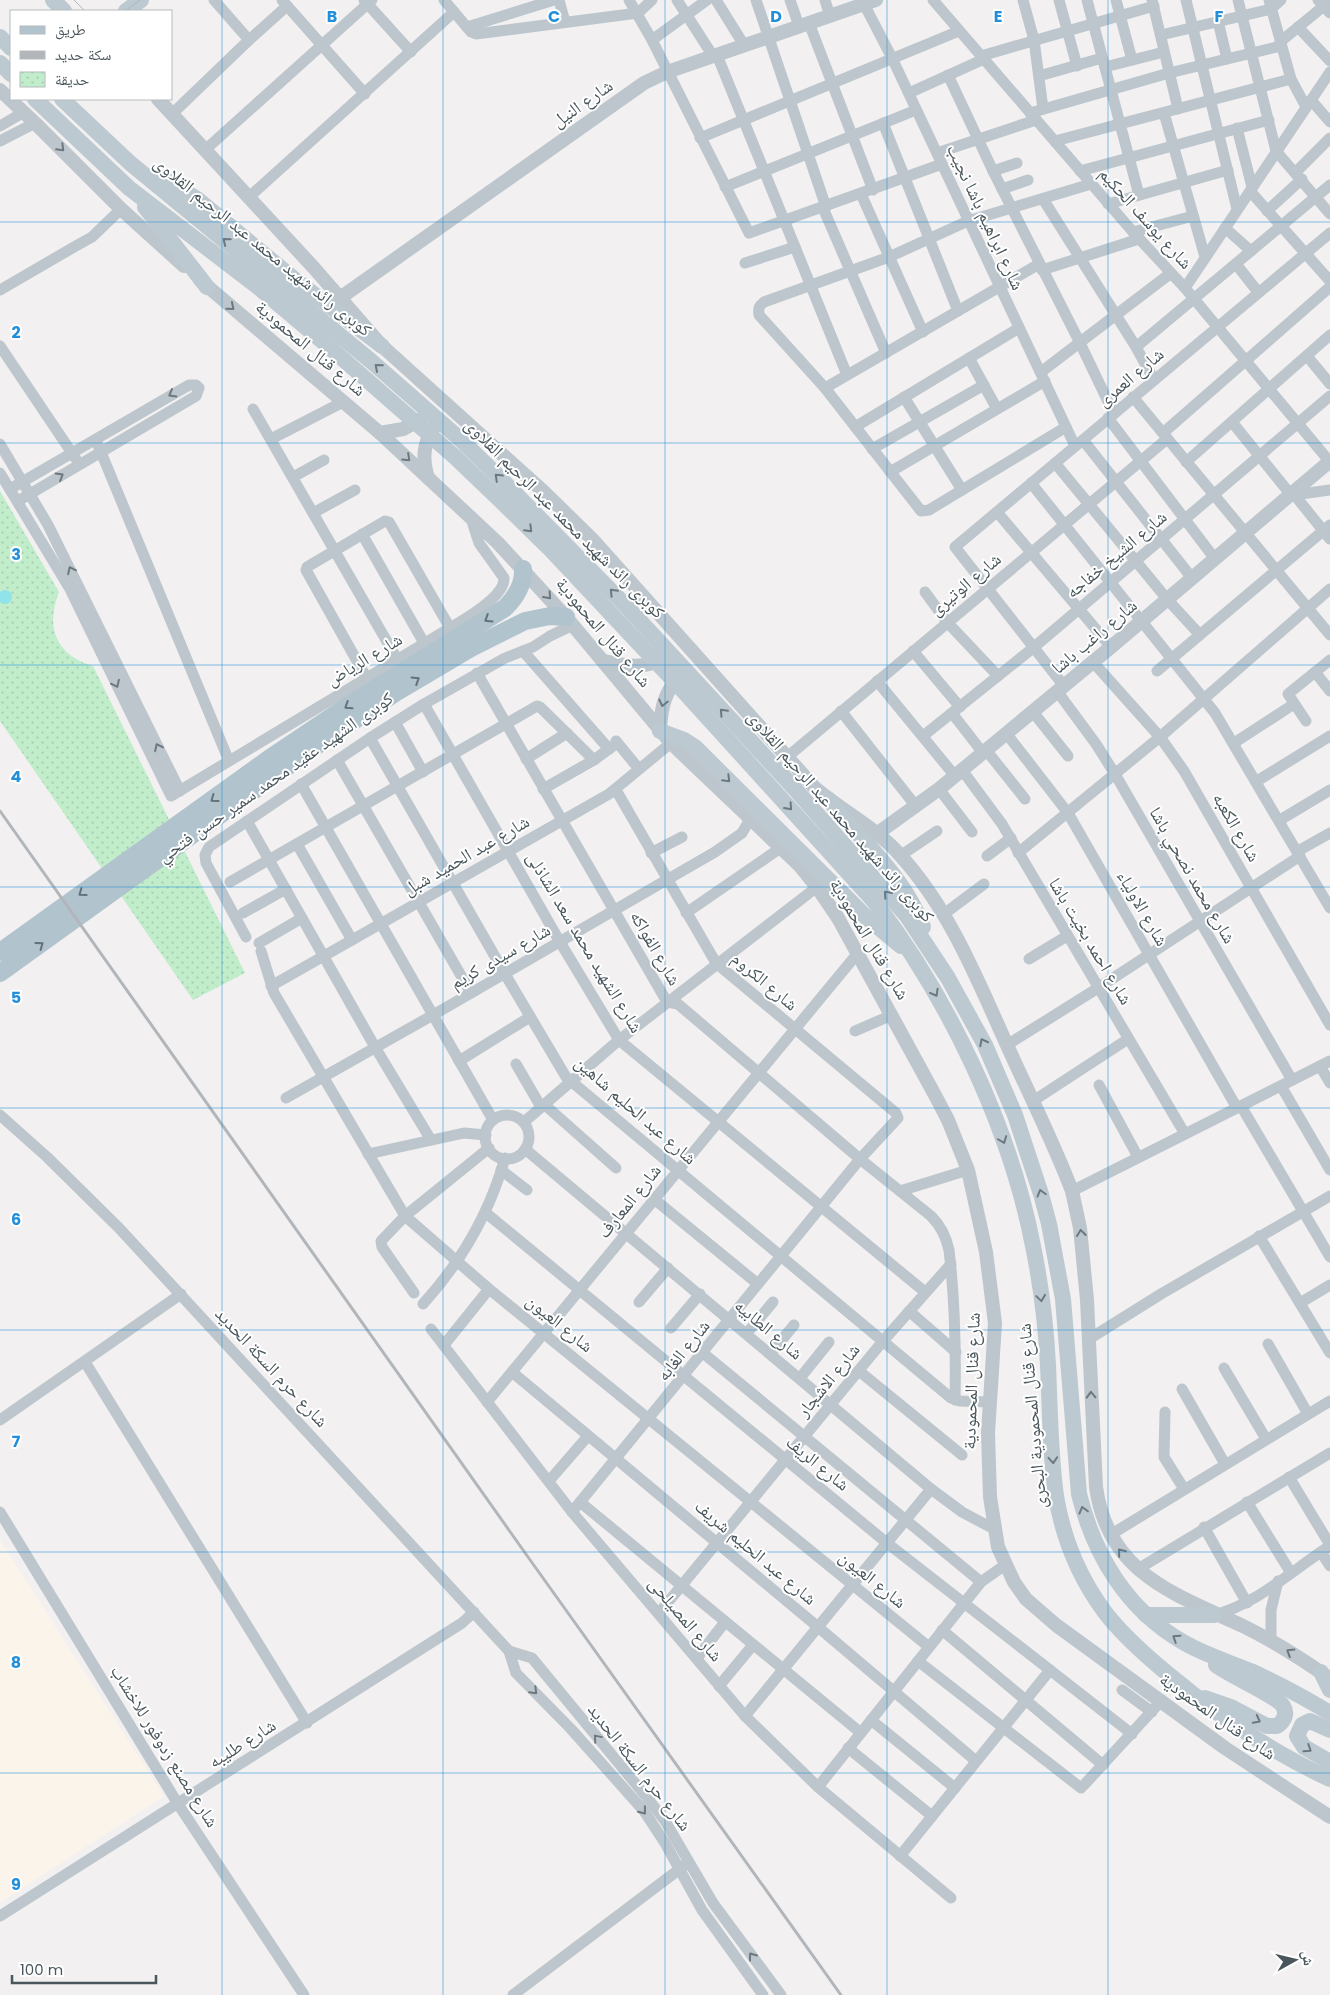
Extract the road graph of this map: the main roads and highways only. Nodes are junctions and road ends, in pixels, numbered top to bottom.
1 (141, 0) edge
2 (127, 10) edge
3 (0, 37) edge
4 (10, 47) edge
5 (0, 63) edge
6 (10, 73) edge
7 (36, 100) edge
8 (63, 100) edge
9 (130, 163) junction
10 (129, 188) junction
11 (207, 287) road end
12 (382, 346) road end
13 (523, 569) road end
14 (570, 621) road end
15 (462, 637) junction
16 (666, 737) road end
17 (750, 753) junction
18 (828, 799) road end
19 (928, 946) junction
20 (909, 951) junction
21 (0, 952) edge
22 (0, 973) edge
23 (1146, 1614) junction
24 (1214, 1615) road end
25 (1206, 1654) junction
26 (1327, 1672) edge
27 (1330, 1690) edge
28 (1195, 1696) junction
29 (1330, 1713) edge
30 (1330, 1730) edge
31 (1330, 1762) edge
32 (1330, 1778) edge

1 - 2 main road
3 - 4 main road
5 - 6 main road
7 - 10 main road
8 - 9 main road
9 - 12 main road
17 -> 9 main road, كوبرى رائد شهيد محمد عبد الرحيم القلاوى
10 - 11 main road
10 -> 17 main road, كوبرى رائد شهيد محمد عبد الرحيم القلاوى
13 -> 15 main road, كوبرى الشهيد عقيد محمد سمير حسن فتحي
14 - 15 main road, كوبرى الشهيد عقيد محمد سمير حسن فتحي
15 -> 21 main road, كوبرى الشهيد عقيد محمد سمير حسن فتحي
22 -> 15 main road, كوبرى الشهيد عقيد محمد سمير حسن فتحي
16 -> 20 main road
19 -> 17 main road, كوبرى رائد شهيد محمد عبد الرحيم القلاوى
17 -> 20 main road, كوبرى رائد شهيد محمد عبد الرحيم القلاوى
18 - 19 main road
23 -> 19 main road
20 -> 28 main road, شارع قنال المحمودية البحرى
23 - 24 main road
25 -> 23 main road
28 -> 25 main road
25 - 29 main road
26 - 27 main road
28 - 32 main road, شارع قنال المحمودية البحرى
30 -> 31 main road

